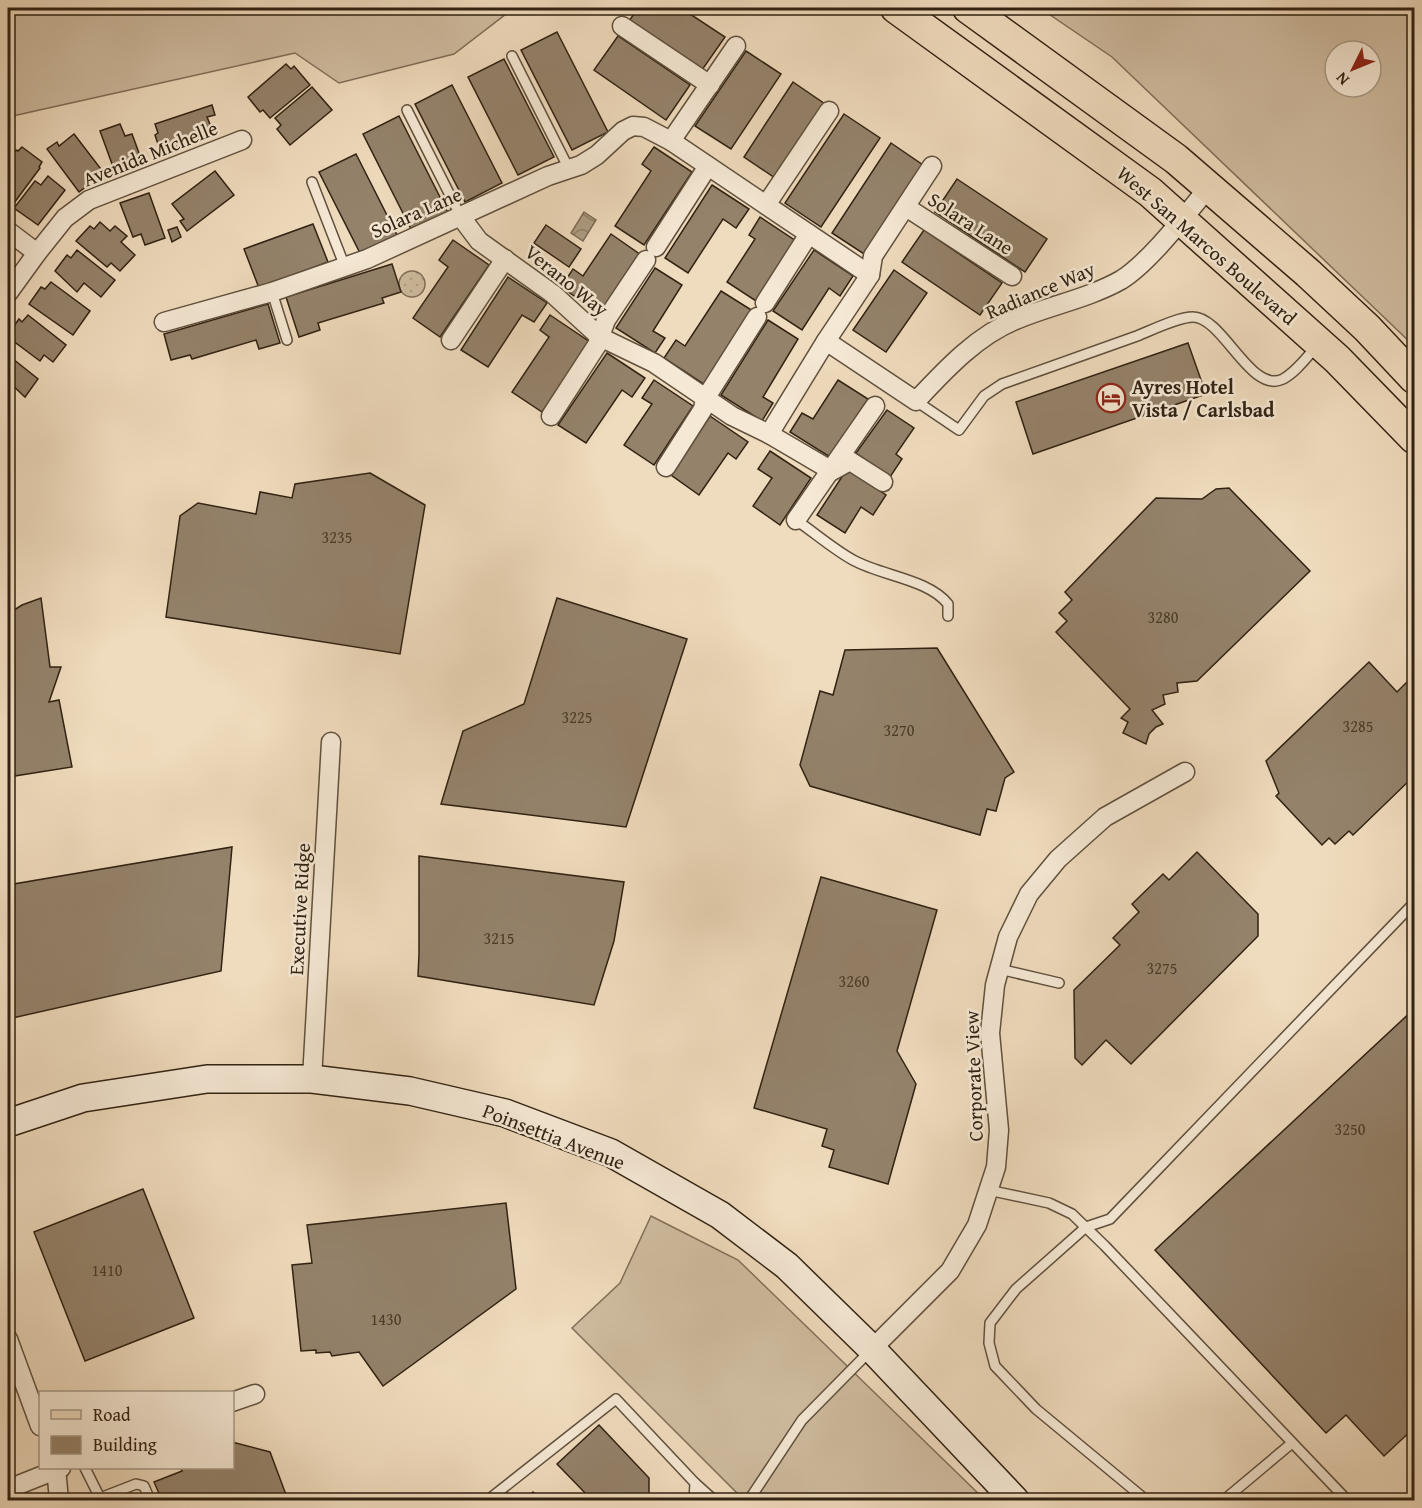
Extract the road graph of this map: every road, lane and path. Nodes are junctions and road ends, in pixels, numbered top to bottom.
1 (896, 8) edge
2 (968, 8) edge
3 (622, 26) dead end
4 (736, 46) dead end
5 (512, 56) dead end
6 (710, 85) junction
7 (407, 110) dead end
8 (830, 111) dead end
9 (242, 140) dead end
10 (671, 141) junction
11 (708, 166) junction
12 (933, 166) dead end
13 (569, 169) junction
14 (312, 182) dead end
15 (1209, 187) junction
16 (766, 206) junction
17 (906, 207) junction
18 (461, 217) junction
19 (1181, 219) junction
20 (8, 231) edge
21 (809, 234) junction
22 (37, 253) junction
23 (505, 259) junction
24 (345, 267) junction
25 (870, 275) junction
26 (1011, 276) dead end
27 (272, 292) junction
28 (8, 293) edge
29 (164, 322) dead end
30 (600, 337) junction
31 (451, 339) dead end
32 (287, 340) dead end
33 (826, 340) junction
34 (1320, 343) junction
35 (1414, 378) edge
36 (705, 399) junction
37 (916, 401) junction
38 (875, 406) dead end
39 (551, 416) dead end
40 (769, 434) junction
41 (1414, 438) edge
42 (666, 467) dead end
43 (832, 471) junction
44 (883, 482) dead end
45 (796, 520) joint
46 (948, 616) dead end
47 (331, 742) dead end
48 (1185, 772) dead end
49 (1414, 903) edge
50 (999, 969) junction
51 (1059, 983) dead end
52 (312, 1079) junction
53 (8, 1123) edge
54 (988, 1190) junction
55 (1086, 1227) junction
56 (8, 1339) edge
57 (872, 1348) junction
58 (14, 1378) edge
59 (255, 1394) dead end
60 (234, 1401) edge
61 (39, 1424) edge
62 (1292, 1443) junction
63 (56, 1469) edge
64 (58, 1469) edge
65 (86, 1469) edge
66 (695, 1483) junction
67 (8, 1489) edge
68 (101, 1499) edge
69 (59, 1500) edge
70 (150, 1500) edge
71 (488, 1500) edge
72 (694, 1500) edge
73 (714, 1500) edge
74 (749, 1500) edge
75 (1016, 1500) edge
76 (1146, 1500) edge
77 (1224, 1500) edge
78 (1347, 1500) edge

1 - 19 main road, West San Marcos Boulevard
2 - 15 main road
3 - 6 street
4 - 6 street
5 - 13 lane
6 - 10 street
7 - 18 lane
8 - 16 street
9 - 22 street, Avenida Michelle
10 - 11 street, Solara Lane
10 - 13 street, Solara Lane
11 - 16 street, Solara Lane
11 - 30 street, Verano Way
12 - 17 street, Solara Lane
13 - 18 street, Solara Lane
14 - 24 lane
15 - 19 street, Radiance Way
15 - 35 main road
16 - 21 street, Solara Lane
17 - 25 street, Solara Lane
17 - 26 street, Solara Lane
18 - 23 street, Verano Way
18 - 24 street, Solara Lane
19 - 34 main road, West San Marcos Boulevard
19 - 37 street, Radiance Way
20 - 22 street
21 - 25 street, Solara Lane
21 - 36 street
22 - 28 street, Avenida Michelle
23 - 30 street, Verano Way
23 - 31 street, Verano Way
24 - 27 street, Solara Lane
25 - 33 street, Solara Lane
27 - 29 street, Solara Lane
27 - 32 lane
30 - 36 street, Verano Way
30 - 39 street, Verano Way
33 - 37 street
33 - 40 street
34 - 37 lane
34 - 41 main road, West San Marcos Boulevard
36 - 40 street, Verano Way
36 - 42 street
38 - 43 street
40 - 43 street, Verano Way
43 - 44 street
43 - 45 street
45 - 46 lane
47 - 52 street, Executive Ridge
48 - 50 street, Corporate View
49 - 55 lane
50 - 51 lane
50 - 54 street, Corporate View
52 - 53 main road, Poinsettia Avenue
52 - 57 main road, Poinsettia Avenue
54 - 55 lane
54 - 57 street, Corporate View
55 - 62 lane
55 - 76 lane
56 - 58 street
57 - 74 lane
57 - 75 main road, Poinsettia Avenue
58 - 61 street
59 - 60 street
62 - 77 lane
62 - 78 lane
63 - 67 street
64 - 69 street
65 - 68 lane
66 - 71 lane
66 - 72 lane
66 - 73 lane
68 - 70 lane

